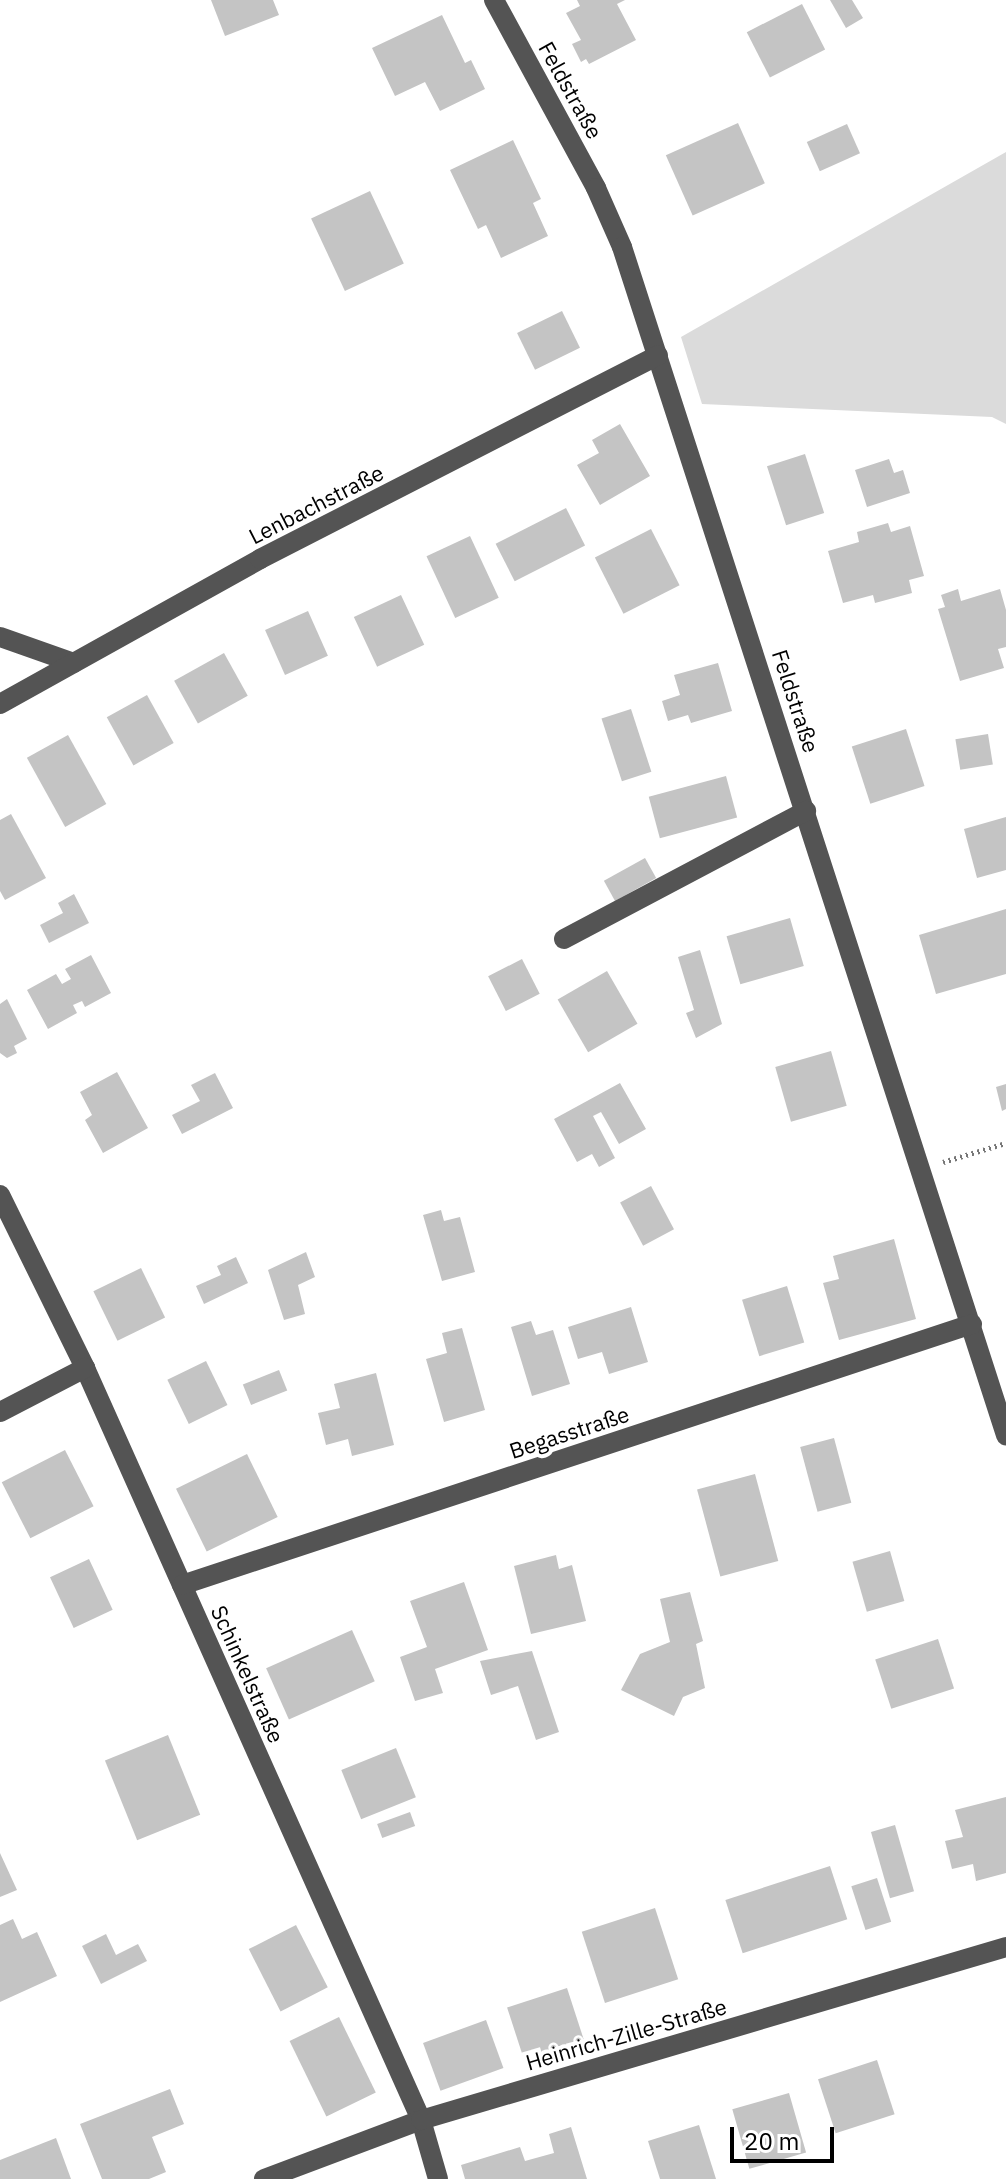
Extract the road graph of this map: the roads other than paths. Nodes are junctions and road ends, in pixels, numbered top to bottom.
1 (494, 0) edge
2 (658, 355) junction
3 (0, 637) edge
4 (20, 645) junction
5 (0, 656) edge
6 (74, 663) junction
7 (0, 704) edge
8 (806, 811) junction
9 (564, 939) dead end
10 (0, 1195) edge
11 (972, 1324) junction
12 (85, 1368) junction
13 (0, 1412) edge
14 (1006, 1435) edge
15 (182, 1585) junction
16 (1006, 1947) edge
17 (421, 2120) junction
18 (264, 2179) edge
19 (438, 2179) edge

1 - 2 street, Feldstraße
2 - 6 street, Lenbachstraße
2 - 8 street, Feldstraße
3 - 4 street
4 - 5 street
4 - 6 street
6 - 7 street, Lenbachstraße
8 - 9 street
8 - 11 street, Feldstraße
10 - 12 street, Schinkelstraße
11 - 14 street, Feldstraße
11 - 15 street, Begasstraße
12 - 13 street
12 - 15 street, Schinkelstraße
15 - 17 street, Schinkelstraße
16 - 17 street, Heinrich-Zille-Straße
17 - 18 street, Heinrich-Zille-Straße
17 - 19 street, Schinkelstraße

